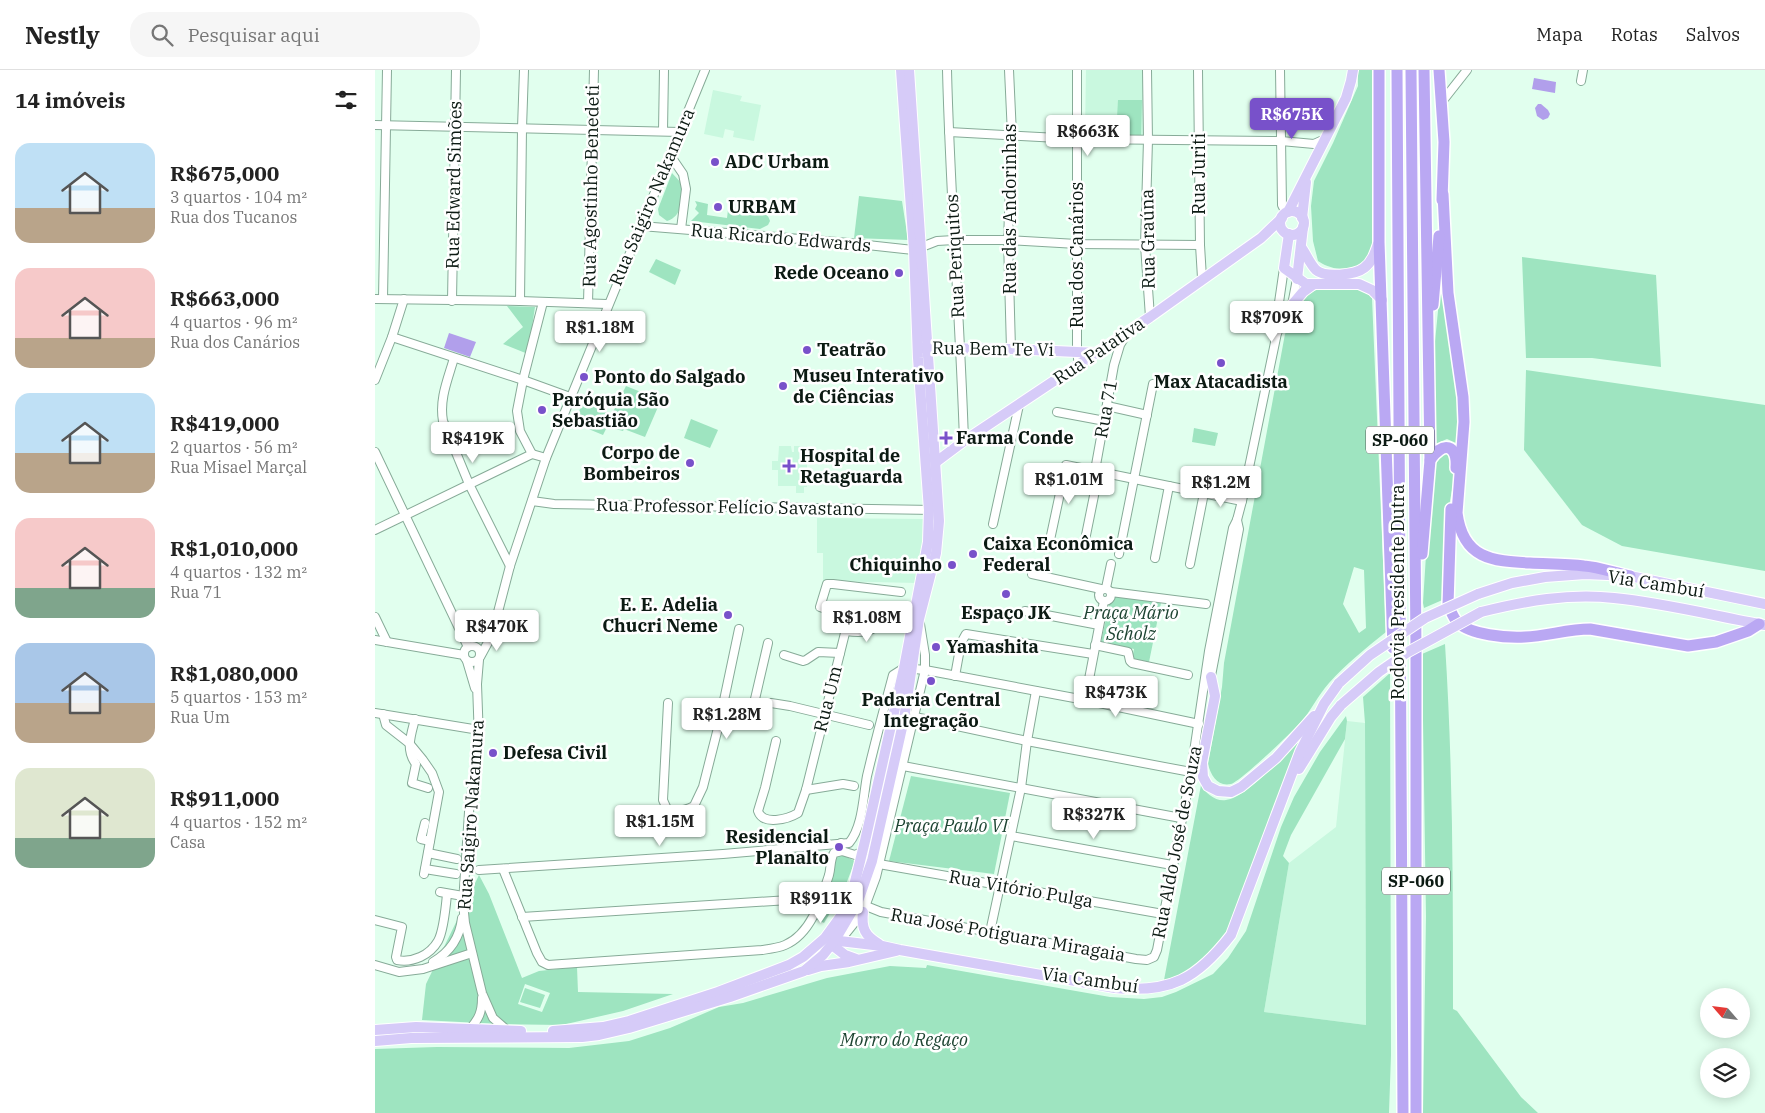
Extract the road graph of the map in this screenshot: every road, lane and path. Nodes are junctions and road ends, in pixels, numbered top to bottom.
1 (387, 70) edge
2 (456, 70) edge
3 (524, 70) edge
4 (594, 70) edge
5 (664, 70) edge
6 (705, 70) edge
7 (901, 70) edge
8 (909, 70) edge
9 (947, 70) edge
10 (1009, 70) edge
11 (1077, 70) edge
12 (1147, 70) edge
13 (1198, 70) edge
14 (1280, 70) edge
15 (1353, 70) edge
16 (1379, 70) edge
17 (1397, 70) edge
18 (1411, 70) edge
19 (1424, 70) edge
20 (1467, 70) edge
21 (1583, 70) edge
22 (1439, 75) edge
23 (1581, 81) dead end
24 (1456, 82) junction
25 (1441, 103) junction
26 (375, 125) edge
27 (386, 126) junction
28 (455, 126) junction
29 (521, 128) junction
30 (592, 130) junction
31 (663, 131) junction
32 (680, 132) junction
33 (949, 132) junction
34 (1012, 135) junction
35 (1077, 139) junction
36 (1199, 139) junction
37 (1325, 139) junction
38 (1148, 140) junction
39 (1281, 141) junction
40 (670, 156) junction
41 (1307, 174) junction
42 (1443, 194) junction
43 (1285, 214) junction
44 (1303, 222) junction
45 (641, 226) junction
46 (681, 229) junction
47 (1287, 233) junction
48 (1261, 238) junction
49 (954, 240) junction
50 (1008, 240) junction
51 (1379, 242) junction
52 (1077, 244) junction
53 (1145, 245) junction
54 (1200, 246) junction
55 (1301, 247) junction
56 (917, 248) junction
57 (1284, 268) junction
58 (1202, 278) junction
59 (1297, 279) junction
60 (1314, 284) junction
61 (379, 299) edge
62 (404, 300) junction
63 (1382, 300) junction
64 (452, 301) junction
65 (520, 301) junction
66 (543, 302) junction
67 (588, 303) junction
68 (607, 304) junction
69 (1292, 305) junction
70 (1150, 317) junction
71 (1277, 333) junction
72 (1126, 334) junction
73 (392, 337) junction
74 (928, 347) junction
75 (917, 348) junction
76 (961, 348) junction
77 (1011, 349) junction
78 (1103, 350) junction
79 (1077, 351) junction
80 (454, 358) junction
81 (1114, 365) junction
82 (1079, 366) junction
83 (1428, 370) junction
84 (375, 380) edge
85 (523, 380) junction
86 (1153, 384) dead end
87 (570, 397) junction
88 (1019, 406) junction
89 (1107, 406) junction
90 (1057, 412) dead end
91 (1147, 414) junction
92 (1105, 421) junction
93 (964, 441) junction
94 (375, 452) edge
95 (532, 454) junction
96 (546, 458) junction
97 (1430, 460) junction
98 (936, 462) junction
99 (1096, 471) junction
100 (1134, 479) junction
101 (469, 484) junction
102 (1169, 486) junction
103 (1204, 493) junction
104 (532, 501) junction
105 (1242, 501) junction
106 (934, 510) junction
107 (406, 516) junction
108 (1237, 520) junction
109 (993, 524) dead end
110 (375, 530) edge
111 (1050, 540) dead end
112 (1084, 545) dead end
113 (1119, 554) dead end
114 (1155, 558) dead end
115 (1111, 564) dead end
116 (1190, 564) dead end
117 (510, 566) junction
118 (1032, 574) dead end
119 (1630, 576) junction
120 (1106, 590) junction
121 (901, 592) dead end
122 (1206, 604) dead end
123 (1765, 604) edge
124 (1025, 611) dead end
125 (375, 616) edge
126 (919, 619) junction
127 (890, 625) dead end
128 (1099, 625) junction
129 (1762, 625) edge
130 (739, 629) dead end
131 (846, 632) junction
132 (493, 635) junction
133 (375, 640) edge
134 (387, 642) junction
135 (768, 643) dead end
136 (1095, 646) junction
137 (468, 647) junction
138 (478, 648) junction
139 (1416, 648) junction
140 (840, 653) junction
141 (1093, 654) junction
142 (784, 655) dead end
143 (465, 658) junction
144 (480, 658) junction
145 (908, 669) junction
146 (925, 670) junction
147 (1188, 675) dead end
148 (955, 676) junction
149 (1211, 677) junction
150 (1036, 691) junction
151 (477, 695) junction
152 (1085, 700) junction
153 (668, 703) dead end
154 (1324, 704) junction
155 (752, 712) junction
156 (379, 713) edge
157 (824, 715) junction
158 (915, 716) junction
159 (415, 719) junction
160 (719, 724) junction
161 (1199, 724) junction
162 (875, 726) junction
163 (479, 730) junction
164 (776, 741) dead end
165 (1027, 741) junction
166 (409, 743) junction
167 (903, 766) junction
168 (868, 772) junction
169 (1191, 772) junction
170 (854, 786) dead end
171 (428, 788) dead end
172 (877, 788) junction
173 (1021, 788) junction
174 (806, 790) junction
175 (893, 791) junction
176 (1284, 793) junction
177 (1402, 809) junction
178 (1181, 818) junction
179 (425, 823) dead end
180 (1011, 836) junction
181 (430, 841) junction
182 (841, 847) junction
183 (879, 848) junction
184 (862, 851) junction
185 (428, 853) junction
186 (457, 859) dead end
187 (879, 864) junction
188 (1172, 865) junction
189 (503, 869) junction
190 (479, 870) dead end
191 (456, 874) dead end
192 (1001, 886) junction
193 (821, 898) junction
194 (463, 900) junction
195 (864, 909) junction
196 (1163, 914) junction
197 (523, 918) junction
198 (375, 920) edge
199 (990, 932) junction
200 (834, 941) junction
201 (883, 946) junction
202 (900, 950) junction
203 (472, 953) junction
204 (1151, 959) joint
205 (859, 960) junction
206 (375, 965) edge
207 (423, 969) junction
208 (804, 971) junction
209 (482, 993) junction
210 (375, 1030) edge
211 (469, 1030) junction
212 (508, 1030) junction
213 (375, 1041) edge
214 (1403, 1113) edge
215 (1417, 1113) edge

1 - 27 street
2 - 28 street, Rua Edward Simões
3 - 29 street
4 - 30 street, Rua Agostinho Benedeti
5 - 31 street
6 - 32 street, Rua Saigiro Nakamura
7 - 56 main road
8 - 56 main road
9 - 33 street, Rua Periquitos
10 - 34 street, Rua das Andorinhas
11 - 35 street, Rua dos Canários
12 - 38 street, Rua Graúna
13 - 36 street, Rua Juriti
14 - 39 street
15 - 37 main road, Rua Patativa
16 - 51 highway
17 - 177 highway, Rodovia Presidente Dutra / SP-060
18 - 139 highway, Rodovia Presidente Dutra / SP-060
19 - 83 highway
20 - 24 street
21 - 23 street
22 - 24 street
22 - 25 highway
24 - 25 street
25 - 42 highway
26 - 27 street
27 - 28 street
27 - 61 street
28 - 29 street
28 - 64 street, Rua Edward Simões
29 - 30 street
29 - 65 street
30 - 31 street
30 - 67 street, Rua Agostinho Benedeti
31 - 32 street
32 - 40 street, Rua Saigiro Nakamura
33 - 34 street
33 - 49 street, Rua Periquitos
34 - 35 street
34 - 50 street, Rua das Andorinhas
35 - 38 street
35 - 52 street, Rua dos Canários
36 - 38 street
36 - 39 street
36 - 54 street, Rua Juriti
37 - 39 street
37 - 41 main road, Rua Patativa
38 - 53 street, Rua Graúna
39 - 43 street
40 - 45 street, Rua Saigiro Nakamura
40 - 46 street
41 - 43 main road, Rua Patativa
41 - 44 main road
42 - 83 highway
42 - 119 highway
43 - 44 main road
43 - 47 main road
43 - 48 main road, Rua Patativa
44 - 47 main road
44 - 55 main road
45 - 46 street, Rua Ricardo Edwards
45 - 68 street, Rua Saigiro Nakamura
46 - 56 street, Rua Ricardo Edwards
47 - 48 main road, Rua Patativa
47 - 57 main road
48 - 58 main road, Rua Patativa
49 - 50 street, Rua Ricardo Edwards
49 - 56 street, Rua Ricardo Edwards
49 - 76 street, Rua Periquitos
50 - 52 street, Rua Ricardo Edwards
50 - 77 street, Rua das Andorinhas
51 - 55 main road
51 - 63 highway
52 - 53 street, Rua Ricardo Edwards
52 - 79 street, Rua dos Canários
53 - 54 street, Rua Ricardo Edwards
53 - 70 street, Rua Graúna
54 - 58 street, Rua Juriti
55 - 59 main road
56 - 74 main road
56 - 75 main road
57 - 59 main road
57 - 71 street, Rua Aldo José de Souza
58 - 70 main road, Rua Patativa
59 - 60 main road
59 - 69 street, Rua Aldo José de Souza
60 - 63 main road
60 - 69 main road
61 - 62 street
62 - 64 street
62 - 73 street
63 - 177 highway
64 - 65 street
65 - 66 street
66 - 67 street
66 - 85 street
67 - 68 street
68 - 87 street, Rua Saigiro Nakamura
69 - 71 street, Rua Aldo José de Souza
70 - 72 main road, Rua Patativa
71 - 105 street, Rua Aldo José de Souza
72 - 78 main road, Rua Patativa
72 - 81 street, Rua 71
73 - 80 street
73 - 84 street
74 - 75 main road, Rua Bem Te Vi
74 - 76 main road, Rua Bem Te Vi
74 - 98 main road
75 - 106 main road
76 - 77 main road, Rua Bem Te Vi
76 - 93 street, Rua Periquitos
77 - 79 main road, Rua Bem Te Vi
78 - 79 main road, Rua Bem Te Vi
78 - 81 street
78 - 82 main road, Rua Patativa
79 - 82 street, Rua dos Canários
80 - 85 street
80 - 101 street
81 - 89 street, Rua 71
82 - 88 main road, Rua Patativa
83 - 97 highway
85 - 87 street
85 - 95 street
86 - 91 street
87 - 96 street, Rua Saigiro Nakamura
88 - 93 main road, Rua Patativa
88 - 109 street
89 - 91 street
89 - 92 street, Rua 71
90 - 92 street
91 - 100 street
92 - 99 street, Rua 71
93 - 98 main road, Rua Patativa
94 - 107 street
95 - 96 street
95 - 101 street
96 - 104 street, Rua Saigiro Nakamura
97 - 129 highway
97 - 139 highway
98 - 106 main road
99 - 100 street
99 - 111 street
99 - 112 street, Rua 71
100 - 102 street
100 - 113 street
101 - 107 street
101 - 117 street
102 - 103 street
102 - 114 street
103 - 105 street
103 - 116 street
104 - 106 street, Rua Professor Felício Savastano
104 - 117 street, Rua Saigiro Nakamura
105 - 108 street, Rua Aldo José de Souza
106 - 126 main road
106 - 145 main road
107 - 110 street
107 - 137 street
108 - 149 street, Rua Aldo José de Souza
108 - 161 street, Rua Aldo José de Souza
115 - 120 street
117 - 132 street, Rua Saigiro Nakamura
118 - 120 street
119 - 123 main road, Via Cambuí
119 - 154 main road, Via Cambuí, bridge
120 - 122 street
120 - 128 street
121 - 131 street
124 - 128 street
125 - 134 street
126 - 145 main road
126 - 146 street
127 - 131 street
128 - 136 street
129 - 176 main road, Via Cambuí, bridge
130 - 160 street
131 - 140 street, Rua Um
132 - 138 street
132 - 144 street, Rua Saigiro Nakamura
133 - 134 street
134 - 143 street
135 - 155 street
136 - 141 street
136 - 147 street
137 - 138 street
137 - 143 street
138 - 144 street
139 - 215 highway, Rodovia Presidente Dutra / SP-060
140 - 142 street
140 - 157 street, Rua Um
141 - 148 street
141 - 152 street
143 - 144 street
143 - 151 street, Rua Saigiro Nakamura
144 - 151 street, Rua Saigiro Nakamura
145 - 146 street
145 - 162 street
145 - 172 main road
145 - 175 main road
146 - 148 street
146 - 158 street
148 - 150 street
149 - 154 main road
149 - 161 street, Rua Aldo José de Souza
150 - 152 street
150 - 165 street
151 - 163 street, Rua Saigiro Nakamura
152 - 161 street
153 - 160 street
154 - 176 main road, Via Cambuí
155 - 157 street
155 - 160 street
156 - 159 street
156 - 166 street
157 - 162 street
157 - 174 street, Rua Um
158 - 165 street
158 - 167 street
159 - 163 street
159 - 166 street
161 - 169 street, Rua Aldo José de Souza
162 - 168 street
163 - 194 street, Rua Saigiro Nakamura
164 - 174 street, Rua Um
165 - 169 street
165 - 173 street
166 - 171 street
166 - 181 street
167 - 173 street
167 - 175 street
168 - 172 street
168 - 182 street
169 - 178 street, Rua Aldo José de Souza
170 - 174 street
172 - 175 street
172 - 184 main road
173 - 178 street
173 - 180 street
175 - 183 main road
176 - 202 main road, Via Cambuí
177 - 214 highway, Rodovia Presidente Dutra / SP-060
178 - 188 street, Rua Aldo José de Souza
179 - 181 street
180 - 188 street
180 - 192 street
181 - 185 street
182 - 184 street
182 - 189 street
182 - 193 street
183 - 184 street
183 - 187 street
183 - 200 main road
184 - 200 main road
185 - 186 street
185 - 191 street
187 - 192 street, Rua Vitório Pulga
187 - 195 street
188 - 196 street, Rua Aldo José de Souza
189 - 190 street
189 - 197 street
192 - 196 street, Rua Vitório Pulga
192 - 199 street
193 - 197 street
193 - 197 street
194 - 198 street
194 - 203 street, Rua Saigiro Nakamura
194 - 207 street
195 - 199 street, Rua José Potiguara Miragaia
195 - 200 street
195 - 201 main road
196 - 204 street, Rua Aldo José de Souza
199 - 204 street, Rua José Potiguara Miragaia
200 - 201 main road, Via Cambuí
200 - 205 main road
200 - 208 main road
200 - 212 main road
201 - 202 main road, Via Cambuí
202 - 205 main road, Via Cambuí
203 - 207 street
203 - 209 street, Rua Saigiro Nakamura
205 - 208 main road, Via Cambuí
206 - 207 street
208 - 213 main road, Via Cambuí
209 - 211 street, Rua Saigiro Nakamura
209 - 212 street, Rua Saigiro Nakamura
210 - 211 main road
211 - 212 main road

